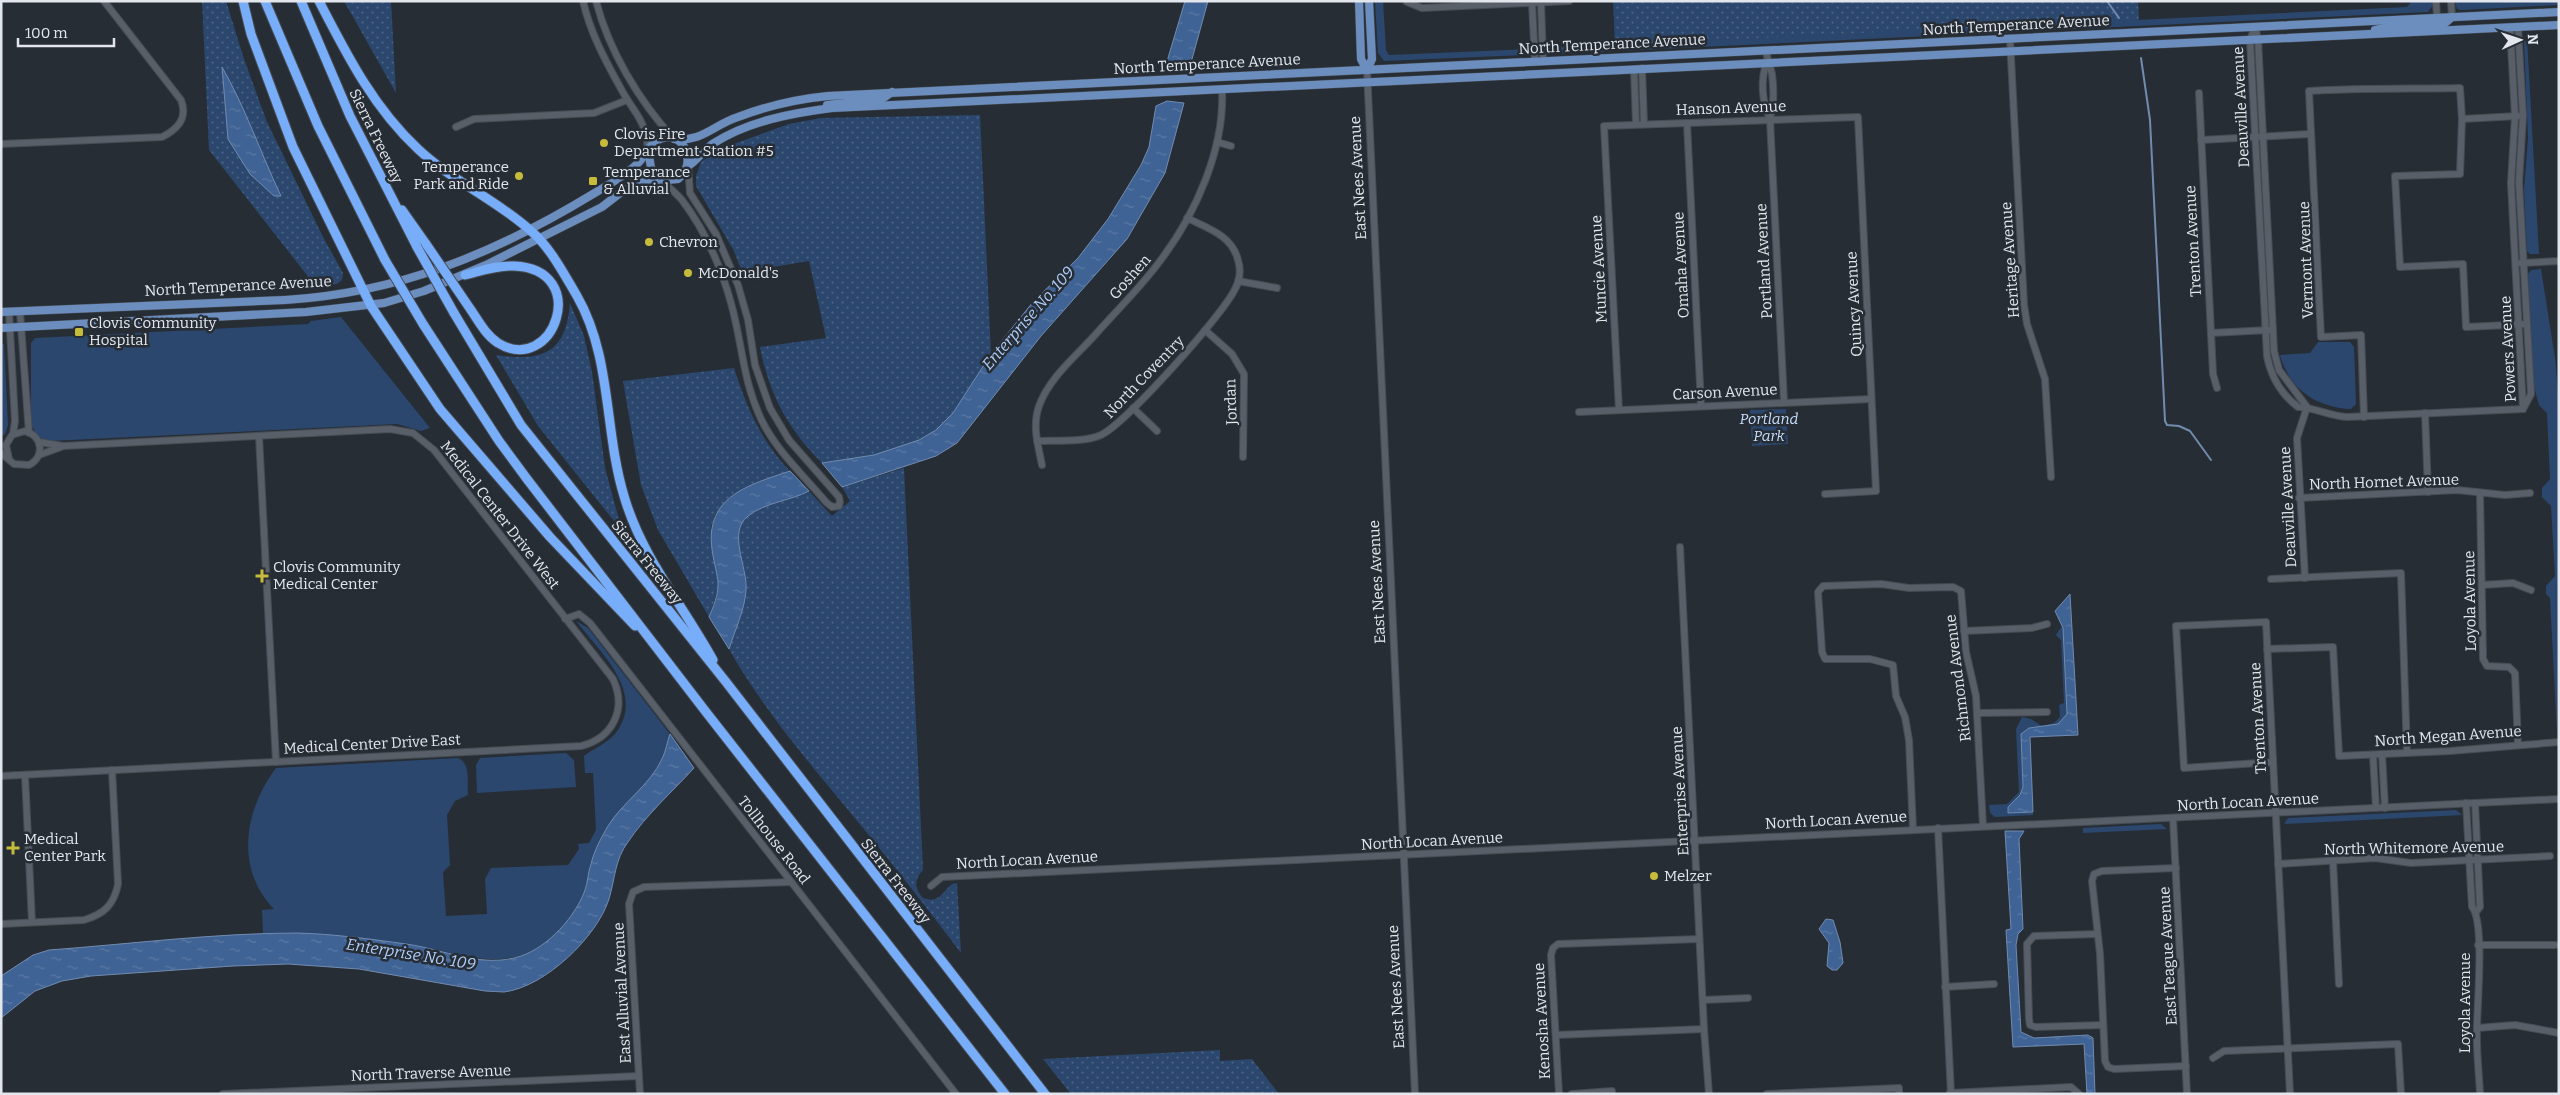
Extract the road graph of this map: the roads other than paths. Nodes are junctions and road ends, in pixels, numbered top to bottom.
1 (104, 1) edge
2 (244, 1) edge
3 (265, 1) edge
4 (301, 1) edge
5 (319, 1) edge
6 (583, 1) edge
7 (596, 1) edge
8 (1358, 1) edge
9 (1369, 1) edge
10 (1569, 1) edge
11 (2436, 1) edge
12 (2451, 1) edge
13 (1407, 2) edge
14 (1481, 3) edge
15 (1532, 3) junction
16 (1541, 3) junction
17 (2559, 12) edge
18 (2452, 17) junction
19 (2437, 18) junction
20 (2559, 25) edge
21 (2255, 27) junction
22 (2514, 27) junction
23 (2359, 34) junction
24 (2010, 38) junction
25 (2254, 39) junction
26 (1766, 50) junction
27 (2011, 52) junction
28 (1539, 61) junction
29 (1767, 62) junction
30 (1638, 69) junction
31 (1367, 70) junction
32 (1368, 82) junction
33 (1222, 89) junction
34 (892, 92) junction
35 (2199, 93) dead end
36 (627, 100) junction
37 (813, 110) junction
38 (2515, 116) junction
39 (2523, 116) junction
40 (1858, 117) joint
41 (2462, 118) junction
42 (1770, 119) junction
43 (1687, 123) junction
44 (1636, 124) junction
45 (1644, 124) junction
46 (1604, 126) joint
47 (456, 127) dead end
48 (2310, 134) junction
49 (2263, 136) junction
50 (2255, 137) junction
51 (674, 139) junction
52 (2201, 140) junction
53 (1217, 142) junction
54 (1, 144) edge
55 (1231, 146) dead end
56 (648, 149) junction
57 (688, 166) junction
58 (380, 177) junction
59 (664, 181) junction
60 (1187, 218) junction
61 (530, 230) junction
62 (539, 239) junction
63 (2559, 261) edge
64 (2524, 263) junction
65 (2515, 264) junction
66 (465, 275) junction
67 (1238, 281) junction
68 (1277, 288) dead end
69 (363, 290) junction
70 (371, 306) junction
71 (5, 312) edge
72 (20, 312) junction
73 (2518, 324) junction
74 (2527, 324) junction
75 (10, 327) junction
76 (21, 327) junction
77 (1, 328) edge
78 (1205, 330) junction
79 (2273, 330) junction
80 (2265, 331) junction
81 (2211, 333) junction
82 (2217, 388) dead end
83 (1871, 399) junction
84 (1784, 402) junction
85 (1701, 405) junction
86 (2307, 407) junction
87 (1133, 408) junction
88 (2523, 409) junction
89 (1619, 410) junction
90 (1580, 412) dead end
91 (2425, 413) junction
92 (2364, 417) junction
93 (1157, 431) dead end
94 (29, 432) junction
95 (13, 434) junction
96 (259, 436) junction
97 (5, 441) edge
98 (1037, 441) junction
99 (39, 442) junction
100 (63, 446) junction
101 (1, 453) edge
102 (39, 455) junction
103 (1243, 457) dead end
104 (9, 459) junction
105 (1042, 465) dead end
106 (2052, 477) dead end
107 (2428, 492) junction
108 (2480, 493) junction
109 (1825, 494) dead end
110 (2530, 494) dead end
111 (2299, 498) junction
112 (1680, 547) dead end
113 (2305, 578) junction
114 (2271, 579) dead end
115 (2482, 585) junction
116 (2531, 590) dead end
117 (566, 619) junction
118 (2047, 624) dead end
119 (1964, 631) junction
120 (655, 645) junction
121 (2267, 649) junction
122 (726, 682) junction
123 (2047, 712) dead end
124 (1977, 714) junction
125 (2559, 742) edge
126 (2518, 744) junction
127 (2559, 746) edge
128 (2408, 753) junction
129 (2373, 754) junction
130 (2382, 754) junction
131 (276, 762) junction
132 (2273, 762) junction
133 (112, 770) junction
134 (25, 775) junction
135 (1, 776) edge
136 (2559, 798) edge
137 (2475, 803) junction
138 (2466, 804) junction
139 (2376, 808) junction
140 (2385, 808) junction
141 (2275, 813) junction
142 (2173, 818) junction
143 (1983, 826) junction
144 (1938, 828) junction
145 (1913, 829) junction
146 (1695, 839) junction
147 (1404, 855) junction
148 (2550, 856) dead end
149 (2469, 860) junction
150 (2478, 860) junction
151 (2333, 861) junction
152 (2278, 864) junction
153 (2176, 868) junction
154 (791, 882) junction
155 (931, 886) dead end
156 (2476, 912) junction
157 (32, 922) junction
158 (1, 924) edge
159 (2097, 934) junction
160 (1700, 939) junction
161 (2478, 945) junction
162 (2555, 945) dead end
163 (1994, 984) dead end
164 (2339, 984) dead end
165 (1945, 987) junction
166 (1748, 998) dead end
167 (1703, 1000) junction
168 (2103, 1025) junction
169 (2476, 1028) junction
170 (1704, 1029) junction
171 (2559, 1033) edge
172 (1556, 1035) junction
173 (2287, 1048) junction
174 (2213, 1058) dead end
175 (2186, 1066) junction
176 (640, 1076) junction
177 (1612, 1091) dead end
178 (1899, 1091) edge
179 (2077, 1091) edge
180 (223, 1094) edge
181 (640, 1094) edge
182 (956, 1094) edge
183 (1005, 1094) edge
184 (1045, 1094) edge
185 (1415, 1094) edge
186 (1559, 1094) edge
187 (1572, 1094) edge
188 (1709, 1094) edge
189 (1767, 1094) edge
190 (1950, 1094) edge
191 (2187, 1094) edge
192 (2290, 1094) edge
193 (2401, 1094) edge
194 (2480, 1094) edge

1 - 54 street
2 - 69 highway
3 - 120 highway, bridge
4 - 58 highway, Sierra Freeway
5 - 61 highway
6 - 36 street
7 - 51 street
8 - 31 main road, East Nees Avenue
9 - 31 main road, East Nees Avenue
10 - 16 street
11 - 19 street
12 - 18 street
13 - 14 street
14 - 15 street
15 - 16 street
15 - 28 street
16 - 28 street
17 - 18 main road, North Temperance Avenue
18 - 19 main road, North Temperance Avenue
18 - 23 main road
19 - 21 main road, North Temperance Avenue
20 - 22 main road, North Temperance Avenue
21 - 24 main road, North Temperance Avenue
21 - 25 street, Deauville Avenue
22 - 23 main road, North Temperance Avenue
22 - 38 street, Powers Avenue
22 - 39 street, Powers Avenue
23 - 25 main road, North Temperance Avenue
24 - 26 main road, North Temperance Avenue
24 - 27 street, Heritage Avenue
25 - 27 main road, North Temperance Avenue
25 - 49 street, Deauville Avenue
25 - 50 street, Deauville Avenue
26 - 28 main road, North Temperance Avenue
26 - 29 street, Portland Avenue
27 - 29 main road, North Temperance Avenue
27 - 106 street, Heritage Avenue
28 - 31 main road, North Temperance Avenue
29 - 30 main road, North Temperance Avenue
29 - 42 street, Portland Avenue
30 - 32 main road, North Temperance Avenue
30 - 44 street
30 - 45 street
31 - 32 street, East Nees Avenue
31 - 34 main road, North Temperance Avenue
32 - 33 main road, North Temperance Avenue
32 - 147 street, East Nees Avenue
33 - 37 main road, North Temperance Avenue
33 - 53 street, Goshen
34 - 37 main road
34 - 51 main road, North Temperance Avenue
35 - 52 street, Trenton Avenue
36 - 47 street
36 - 56 street
37 - 57 main road, North Temperance Avenue
38 - 39 street
38 - 41 street
38 - 65 street, Powers Avenue
39 - 64 street, Powers Avenue
40 - 42 street, Hanson Avenue
40 - 83 street, Quincy Avenue
41 - 48 street, Vermont Avenue
41 - 73 street
42 - 43 street, Hanson Avenue
42 - 84 street, Portland Avenue
43 - 45 street, Hanson Avenue
43 - 85 street, Omaha Avenue
44 - 45 street, Hanson Avenue
44 - 46 street, Hanson Avenue
46 - 89 street, Muncie Avenue
48 - 49 street
48 - 92 street, Vermont Avenue
49 - 50 street
49 - 79 street, Deauville Avenue
50 - 52 street
50 - 80 street, Deauville Avenue
51 - 56 main road
51 - 57 main road
52 - 81 street, Trenton Avenue
53 - 55 street
53 - 60 street, Goshen
56 - 59 main road
56 - 61 main road, North Temperance Avenue
57 - 59 main road
57 - 59 street
58 - 66 highway, bridge
58 - 122 highway, Sierra Freeway, bridge
59 - 62 main road, North Temperance Avenue
60 - 67 street
60 - 98 street, Goshen
61 - 62 highway
61 - 69 main road, North Temperance Avenue
62 - 66 main road, North Temperance Avenue
62 - 122 highway
63 - 64 street
64 - 65 street
64 - 74 street, Powers Avenue
65 - 73 street, Powers Avenue
66 - 70 main road, North Temperance Avenue
67 - 68 street
67 - 78 street, North Coventry
69 - 70 highway
69 - 72 main road, North Temperance Avenue
70 - 76 main road, North Temperance Avenue
70 - 120 highway
71 - 72 main road, North Temperance Avenue
71 - 75 street
72 - 76 street
73 - 74 street
73 - 88 street, Powers Avenue
74 - 88 street, Powers Avenue
75 - 76 main road, North Temperance Avenue
75 - 77 main road, North Temperance Avenue
75 - 95 street
76 - 94 street
78 - 87 street, North Coventry
78 - 103 street, Jordan
79 - 80 street
79 - 86 street, Deauville Avenue
80 - 81 street
80 - 86 street, Deauville Avenue
81 - 82 street, Trenton Avenue
83 - 84 street, Carson Avenue
83 - 109 street, Quincy Avenue
84 - 85 street, Carson Avenue
85 - 89 street, Carson Avenue
86 - 92 street
86 - 111 street, Deauville Avenue
87 - 93 street
87 - 98 street, North Coventry
88 - 91 street
89 - 90 street, Carson Avenue
91 - 92 street
91 - 107 street
94 - 95 street
94 - 99 street
95 - 97 street
96 - 100 street, Medical Center Drive West
96 - 117 street, Medical Center Drive West
96 - 131 street
97 - 104 street
98 - 105 street, Goshen
99 - 100 street, Medical Center Drive West
99 - 102 street
100 - 102 street
101 - 104 street
102 - 104 street
107 - 108 street, North Hornet Avenue
107 - 111 street, North Hornet Avenue
108 - 110 street, North Hornet Avenue
108 - 115 street, Loyola Avenue
111 - 113 street, Deauville Avenue
112 - 146 street, Enterprise Avenue
113 - 114 street
113 - 128 street
115 - 116 street
115 - 126 street, Loyola Avenue
117 - 131 street, Medical Center Drive East
117 - 154 street, Tollhouse Road
118 - 119 street
119 - 124 street, Richmond Avenue
119 - 145 street, Richmond Avenue
120 - 183 highway
121 - 129 street, North Megan Avenue
121 - 132 street, Trenton Avenue
121 - 132 street, Trenton Avenue
122 - 184 highway, Sierra Freeway
123 - 124 street
124 - 143 street, Richmond Avenue
125 - 126 street, North Megan Avenue
125 - 127 street
126 - 128 street, North Megan Avenue
128 - 130 street, North Megan Avenue
129 - 130 street, North Megan Avenue
129 - 139 street
130 - 140 street
131 - 133 street, Medical Center Drive East
132 - 141 street, Trenton Avenue
133 - 134 street, Medical Center Drive East
133 - 157 street
134 - 135 street, Medical Center Drive East
134 - 157 street
136 - 137 street, North Locan Avenue
137 - 138 street, North Locan Avenue
137 - 150 street, Loyola Avenue
138 - 140 street, North Locan Avenue
138 - 149 street, Loyola Avenue
139 - 140 street, North Locan Avenue
139 - 141 street, North Locan Avenue
141 - 142 street, North Locan Avenue
141 - 152 street, Trenton Avenue
142 - 143 street, North Locan Avenue
142 - 153 street, East Teague Avenue
143 - 144 street, North Locan Avenue
144 - 145 street, North Locan Avenue
144 - 165 street
145 - 146 street, North Locan Avenue
146 - 147 street, North Locan Avenue
146 - 160 street, Enterprise Avenue
147 - 155 street, North Locan Avenue
147 - 185 street, East Nees Avenue
148 - 150 street, North Whitemore Avenue
149 - 150 street, North Whitemore Avenue
149 - 151 street, North Whitemore Avenue
149 - 156 street, Loyola Avenue
150 - 156 street, Loyola Avenue
151 - 152 street, North Whitemore Avenue
151 - 164 street
152 - 173 street, Trenton Avenue
153 - 159 street
153 - 175 street, East Teague Avenue
154 - 176 street, East Alluvial Avenue
154 - 182 street, Tollhouse Road
156 - 161 street, Loyola Avenue
157 - 158 street
159 - 168 street
159 - 168 street
160 - 167 street, Enterprise Avenue
160 - 172 street, Kenosha Avenue
161 - 162 street
161 - 169 street, Loyola Avenue
163 - 165 street
165 - 190 street
166 - 167 street
167 - 170 street, Enterprise Avenue
168 - 175 street
169 - 171 street
169 - 194 street, Loyola Avenue
170 - 172 street
170 - 188 street, Enterprise Avenue
172 - 186 street, Kenosha Avenue
173 - 174 street
173 - 192 street, Trenton Avenue
173 - 193 street
175 - 191 street, East Teague Avenue
176 - 180 street, North Traverse Avenue
176 - 181 street, East Alluvial Avenue
177 - 187 street
178 - 189 street
179 - 190 street

